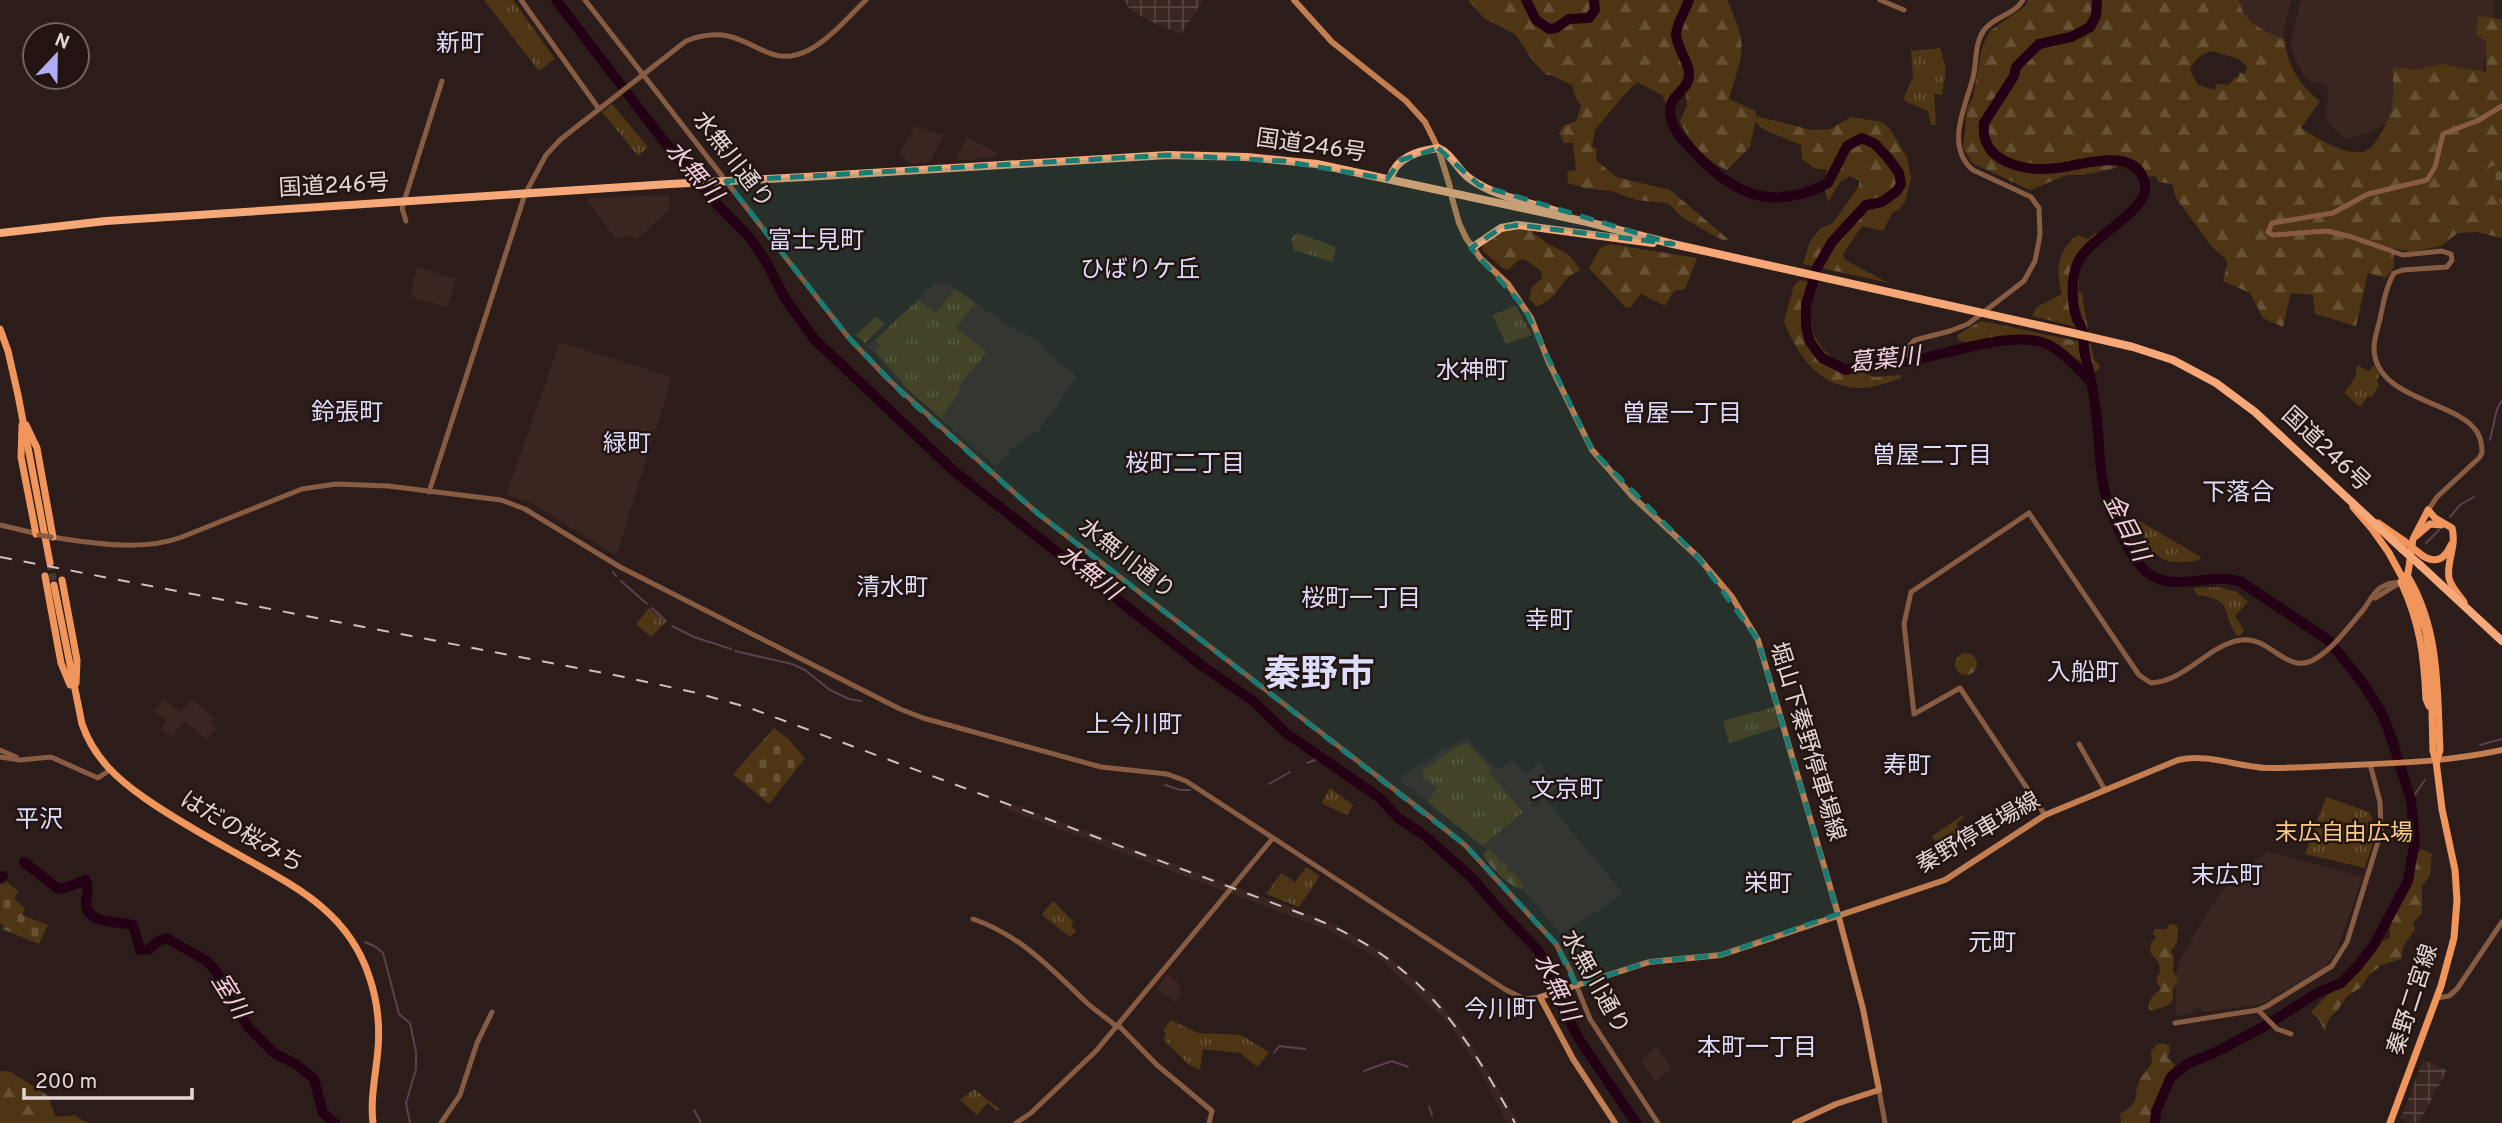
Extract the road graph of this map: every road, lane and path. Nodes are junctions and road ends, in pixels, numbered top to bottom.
1 (521, 0) edge
2 (585, 0) edge
3 (866, 0) edge
4 (1294, 0) edge
5 (1880, 0) edge
6 (2023, 0) edge
7 (1904, 9) dead end
8 (640, 76) junction
9 (442, 81) dead end
10 (2502, 106) edge
11 (599, 109) junction
12 (1438, 148) junction
13 (1390, 179) junction
14 (1450, 187) dead end
15 (525, 194) junction
16 (1452, 198) dead end
17 (404, 202) junction
18 (406, 221) dead end
19 (1587, 222) junction
20 (0, 233) edge
21 (1674, 244) junction
22 (1473, 247) junction
23 (1984, 314) junction
24 (0, 329) edge
25 (1907, 355) dead end
26 (23, 422) junction
27 (2327, 479) junction
28 (429, 492) junction
29 (2428, 510) junction
30 (0, 525) edge
31 (2454, 533) junction
32 (37, 534) junction
33 (52, 537) junction
34 (2413, 538) junction
35 (2453, 542) junction
36 (2421, 561) junction
37 (50, 563) tunnel mouth
38 (2407, 575) junction
39 (45, 576) dead end
40 (62, 580) tunnel mouth
41 (2400, 582) junction
42 (54, 585) tunnel mouth
43 (2471, 611) junction
44 (2502, 641) edge
45 (75, 691) junction
46 (2430, 709) junction
47 (2079, 744) dead end
48 (0, 750) edge
49 (2502, 750) edge
50 (0, 757) edge
51 (32, 758) junction
52 (2436, 761) junction
53 (2370, 764) junction
54 (110, 770) junction
55 (2105, 790) junction
56 (2045, 816) junction
57 (1273, 838) junction
58 (1838, 914) junction
59 (973, 919) dead end
60 (2502, 922) edge
61 (1574, 987) junction
62 (1542, 997) junction
63 (2437, 998) junction
64 (2259, 1011) junction
65 (492, 1012) dead end
66 (2175, 1023) dead end
67 (1118, 1026) junction
68 (2291, 1034) dead end
69 (1879, 1090) junction
70 (373, 1123) edge
71 (440, 1123) edge
72 (1016, 1123) edge
73 (1209, 1123) edge
74 (1615, 1123) edge
75 (1658, 1123) edge
76 (1795, 1123) edge
77 (1885, 1123) edge
78 (2390, 1123) edge

1 - 11 street
2 - 8 street, 水無川通り
3 - 8 street
4 - 12 main road
5 - 7 street
6 - 23 street
8 - 11 street
8 - 61 street, 水無川通り
9 - 17 street
10 - 29 street
11 - 15 street
12 - 13 highway
12 - 14 main road
12 - 19 highway
13 - 15 highway, 国道246号, bridge
13 - 19 highway, 国道246号
15 - 17 highway, 国道246号
15 - 28 street
16 - 22 main road, 堀山下秦野停車場線
17 - 18 street
17 - 20 highway, 国道246号
19 - 21 highway, 国道246号
21 - 22 highway
21 - 23 highway, 国道246号
22 - 58 main road, 堀山下秦野停車場線
23 - 25 street
23 - 27 highway, 国道246号
24 - 26 main road
26 - 32 main road
26 - 33 main road
26 - 37 main road
27 - 36 highway, 国道246号, bridge
27 - 46 main road, bridge
28 - 33 street
28 - 57 street
29 - 31 main road
29 - 34 main road
30 - 32 street
31 - 34 main road
31 - 35 main road
32 - 33 street, bridge
34 - 38 main road
35 - 36 main road
35 - 43 main road
36 - 43 highway, 国道246号
38 - 41 main road
38 - 52 main road
39 - 45 main road
40 - 45 main road
41 - 46 main road
41 - 56 street
42 - 45 main road, はだの桜みち
43 - 44 highway, 国道246号
45 - 54 main road, はだの桜みち
46 - 52 main road
47 - 55 street
48 - 51 street
49 - 52 main road, 秦野停車場線
50 - 51 street
51 - 54 street
52 - 53 main road, 秦野停車場線
52 - 63 main road, 秦野二宮線
53 - 55 main road, 秦野停車場線
53 - 64 street
54 - 70 main road, はだの桜みち
55 - 56 main road, 秦野停車場線
56 - 58 main road, 秦野停車場線
57 - 62 street
57 - 67 street
58 - 61 main road, 秦野停車場線
58 - 69 main road, 堀山下秦野停車場線
59 - 67 street
60 - 63 street
61 - 62 main road, 秦野停車場線
61 - 75 street, 水無川通り
62 - 74 main road
63 - 78 main road, 秦野二宮線
64 - 66 street
64 - 68 street
65 - 71 street
67 - 72 street
67 - 73 street
69 - 76 main road
69 - 77 street

